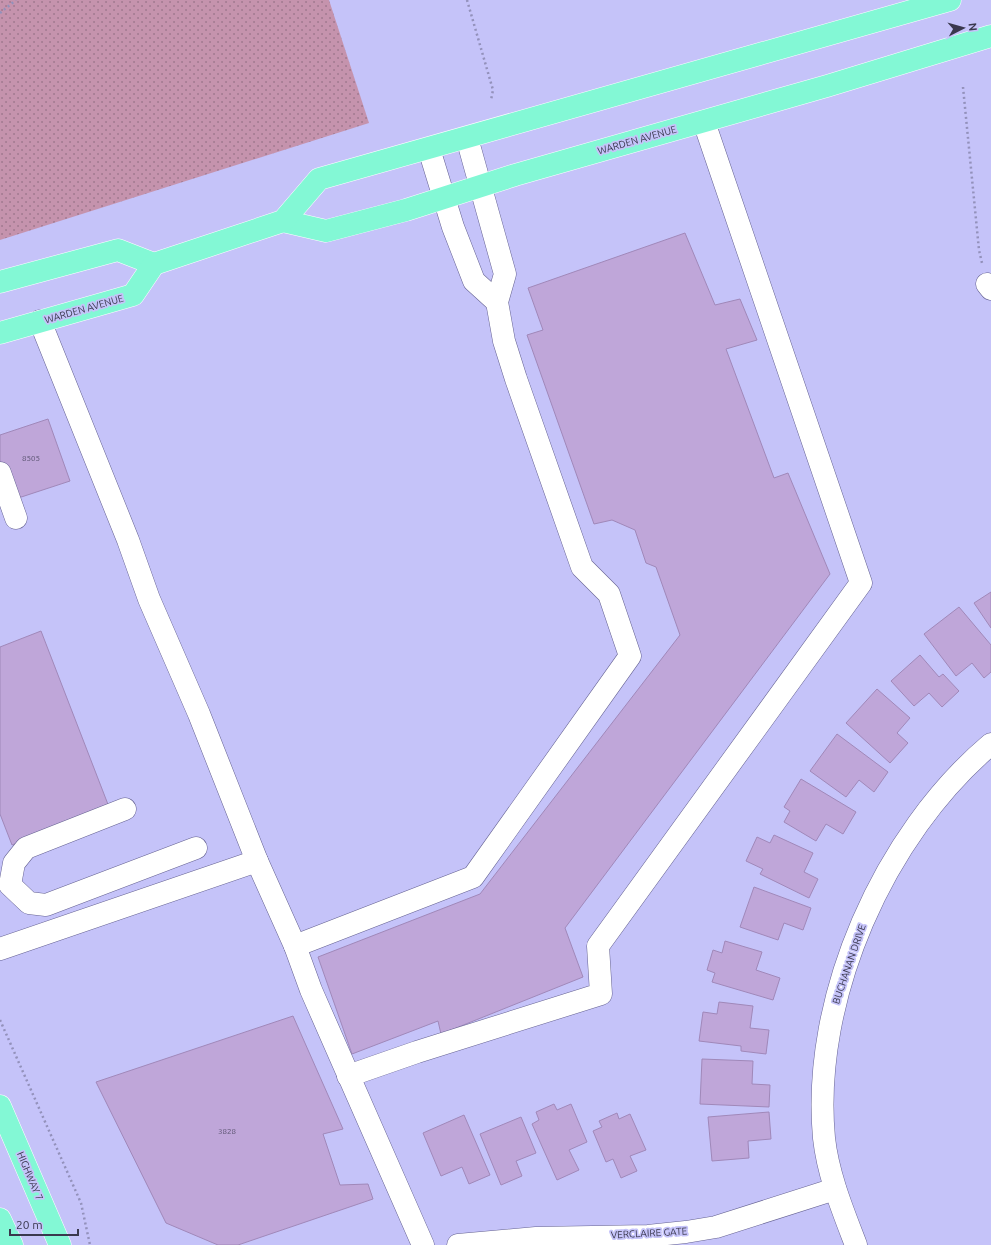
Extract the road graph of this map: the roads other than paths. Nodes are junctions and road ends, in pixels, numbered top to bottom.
1 (950, 0) edge
2 (991, 36) edge
3 (704, 122) junction
4 (467, 138) junction
5 (429, 149) junction
6 (481, 186) junction
7 (444, 198) junction
8 (282, 221) junction
9 (154, 264) junction
10 (0, 282) edge
11 (497, 302) junction
12 (40, 321) junction
13 (0, 333) edge
14 (0, 473) edge
15 (16, 518) dead end
16 (991, 744) edge
17 (125, 809) dead end
18 (196, 848) dead end
19 (257, 861) junction
20 (295, 946) junction
21 (0, 949) edge
22 (348, 1076) junction
23 (0, 1106) edge
24 (836, 1189) junction
25 (0, 1219) edge
26 (12, 1245) edge
27 (60, 1245) edge
28 (423, 1245) edge
29 (458, 1245) edge
30 (856, 1245) edge

1 - 4 main road
2 - 3 main road, WARDEN AVENUE
3 - 6 main road, WARDEN AVENUE
3 - 22 street
4 - 5 main road
4 - 6 street
5 - 7 street
5 - 8 main road
6 - 7 main road, WARDEN AVENUE
6 - 11 street
7 - 8 main road, WARDEN AVENUE
7 - 11 street
8 - 9 main road
9 - 10 main road
9 - 12 main road, WARDEN AVENUE
11 - 20 street
12 - 13 main road, WARDEN AVENUE
12 - 19 street
14 - 15 street
16 - 24 street, BUCHANAN DRIVE
17 - 18 street
19 - 20 street
19 - 21 street
20 - 22 street
22 - 28 street
23 - 27 main road, HIGHWAY 7
24 - 29 street, VERCLAIRE GATE
24 - 30 street, BUCHANAN DRIVE
25 - 26 main road

